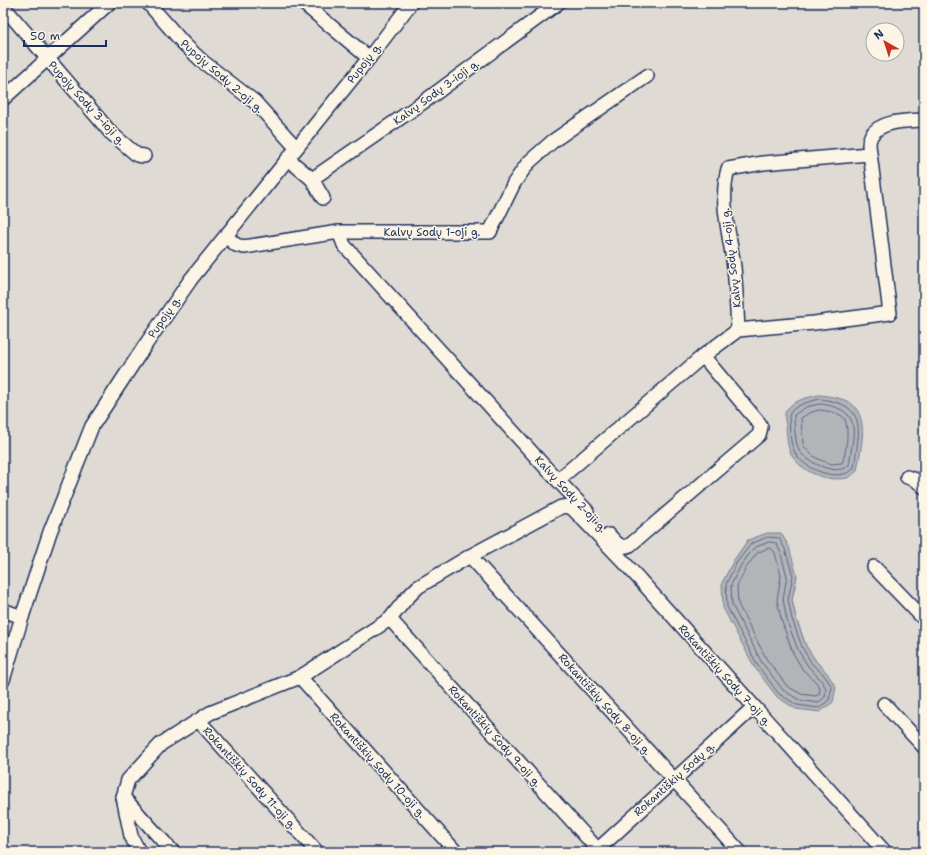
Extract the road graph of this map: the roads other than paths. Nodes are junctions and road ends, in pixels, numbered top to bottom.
1 (110, 3) edge
2 (148, 3) edge
3 (303, 3) edge
4 (411, 3) edge
5 (558, 3) edge
6 (3, 6) edge
7 (47, 58) junction
8 (369, 58) junction
9 (647, 76) dead end
10 (3, 99) edge
11 (924, 120) edge
12 (297, 147) junction
13 (869, 154) junction
14 (144, 156) dead end
15 (288, 159) junction
16 (312, 179) junction
17 (324, 198) dead end
18 (339, 232) junction
19 (226, 236) junction
20 (738, 330) junction
21 (703, 356) junction
22 (907, 477) dead end
23 (558, 480) junction
24 (924, 487) edge
25 (470, 556) junction
26 (874, 567) dead end
27 (3, 610) edge
28 (22, 617) junction
29 (390, 619) junction
30 (924, 619) edge
31 (300, 677) junction
32 (3, 680) edge
33 (884, 704) dead end
34 (754, 708) junction
35 (199, 721) junction
36 (924, 747) edge
37 (674, 779) junction
38 (123, 797) junction
39 (598, 851) edge
40 (139, 852) edge
41 (173, 852) edge
42 (317, 852) edge
43 (456, 852) edge
44 (740, 852) edge
45 (885, 852) edge

1 - 7 street
2 - 12 street, Pupojų Sodų 2-oji g.
3 - 8 street
4 - 8 street, Pupojų g.
5 - 16 street, Kalvų Sodų 3-ioji g.
6 - 7 street, Pupojų Sodų 3-ioji g.
7 - 10 street
7 - 14 street, Pupojų Sodų 3-ioji g.
8 - 12 street, Pupojų g.
9 - 18 street, Kalvų Sodų 1-oji g.
11 - 13 street
12 - 15 street, Pupojų g.
13 - 20 street, Kalvų Sodų 4-oji g.
13 - 20 street
15 - 16 street
15 - 19 street, Pupojų g.
16 - 17 street
18 - 19 street
18 - 23 street, Kalvų Sodų 2-oji g.
19 - 28 street, Pupojų g.
20 - 21 street
21 - 23 street
21 - 23 street, Kalvų Sodų 2-oji g.
22 - 24 street
25 - 29 street
25 - 34 street, Rokantiškių Sodų 7-oji g.
25 - 37 street, Rokantiškių Sodų 8-oji g.
26 - 30 street
27 - 28 street
28 - 32 street, Pupojų g.
29 - 31 street
29 - 39 street, Rokantiškių Sodų 9-oji g.
31 - 35 street
31 - 43 street, Rokantiškių Sodų 10-oji g.
33 - 36 street
34 - 37 street, Rokantiškių Sodų g.
34 - 45 street, Rokantiškių Sodų 7-oji g.
35 - 38 street
35 - 42 street, Rokantiškių Sodų 11-oji g.
37 - 39 street, Rokantiškių Sodų g.
37 - 44 street, Rokantiškių Sodų 8-oji g.
38 - 40 street
38 - 41 street

